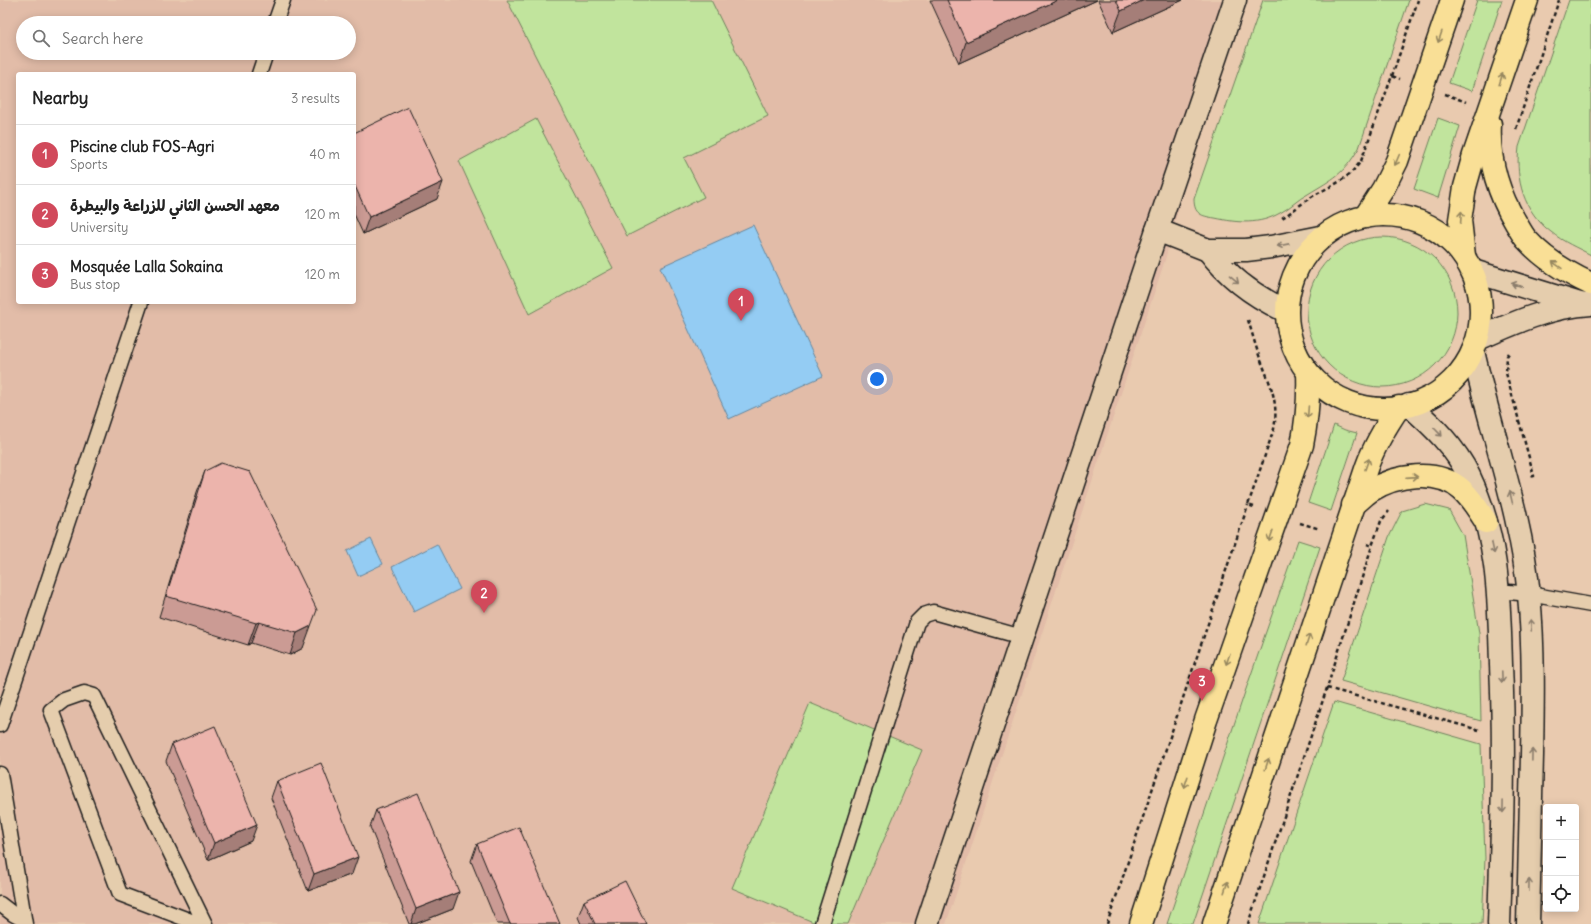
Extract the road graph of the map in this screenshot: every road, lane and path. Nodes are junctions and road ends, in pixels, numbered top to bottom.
1 (283, 0) edge
2 (1234, 0) edge
3 (1418, 0) edge
4 (1452, 0) edge
5 (1527, 0) edge
6 (1559, 0) edge
7 (277, 16) edge
8 (264, 60) edge
9 (260, 72) edge
10 (1392, 76) junction
11 (1423, 87) junction
12 (1490, 110) junction
13 (1519, 121) junction
14 (1514, 135) dead end
15 (1365, 217) junction
16 (1279, 220) dead end
17 (1157, 230) junction
18 (1321, 237) junction
19 (1208, 250) junction
20 (1469, 263) junction
21 (1591, 284) edge
22 (140, 304) edge
23 (1586, 304) edge
24 (1286, 311) junction
25 (1246, 315) dead end
26 (1475, 345) junction
27 (1512, 349) dead end
28 (1308, 373) junction
29 (1404, 406) junction
30 (1509, 486) junction
31 (1248, 505) junction
32 (1354, 505) junction
33 (1393, 507) dead end
34 (1278, 515) junction
35 (1486, 522) junction
36 (1343, 536) junction
37 (1372, 546) junction
38 (1499, 592) junction
39 (1529, 594) junction
40 (1591, 605) edge
41 (1022, 637) junction
42 (1327, 688) junction
43 (0, 725) edge
44 (1503, 737) junction
45 (0, 774) edge
46 (0, 904) edge
47 (24, 922) edge
48 (199, 924) edge
49 (205, 924) edge
50 (822, 924) edge
51 (927, 924) edge
52 (1107, 924) edge
53 (1141, 924) edge
54 (1214, 924) edge
55 (1248, 924) edge
56 (1499, 924) edge
57 (1528, 924) edge

1 - 7 lane
2 - 17 street
3 - 10 path
4 -> 11 main road
12 -> 5 main road
6 - 13 path
8 - 9 lane
10 - 11 path
10 - 16 path
11 - 12 path
11 -> 15 main road
12 - 13 path
20 -> 12 main road
21 -> 12 main road
13 - 14 path
15 - 18 main road
15 - 20 main road
17 - 19 street
17 - 41 street
18 -> 19 street
18 - 24 main road
19 -> 24 street
23 -> 20 street
20 - 26 main road
22 - 43 lane
23 - 26 street
24 - 28 main road
25 - 31 path
26 - 29 main road
26 - 30 street
27 - 30 path
28 - 29 main road
28 -> 34 main road
32 -> 29 main road
29 -> 35 street
39 -> 30 street
31 - 34 path
31 - 52 path
32 -> 35 main road
32 - 36 main road
33 - 37 path
34 - 36 path
34 -> 53 main road
35 -> 38 street
36 - 37 path
54 -> 36 main road
37 - 42 path
38 - 39 lane
38 -> 44 street
39 - 40 lane
57 -> 39 street
41 - 50 lane
41 - 51 street
42 - 44 path
42 - 55 path
44 -> 56 street
45 - 47 lane
46 - 47 lane
48 - 49 lane

